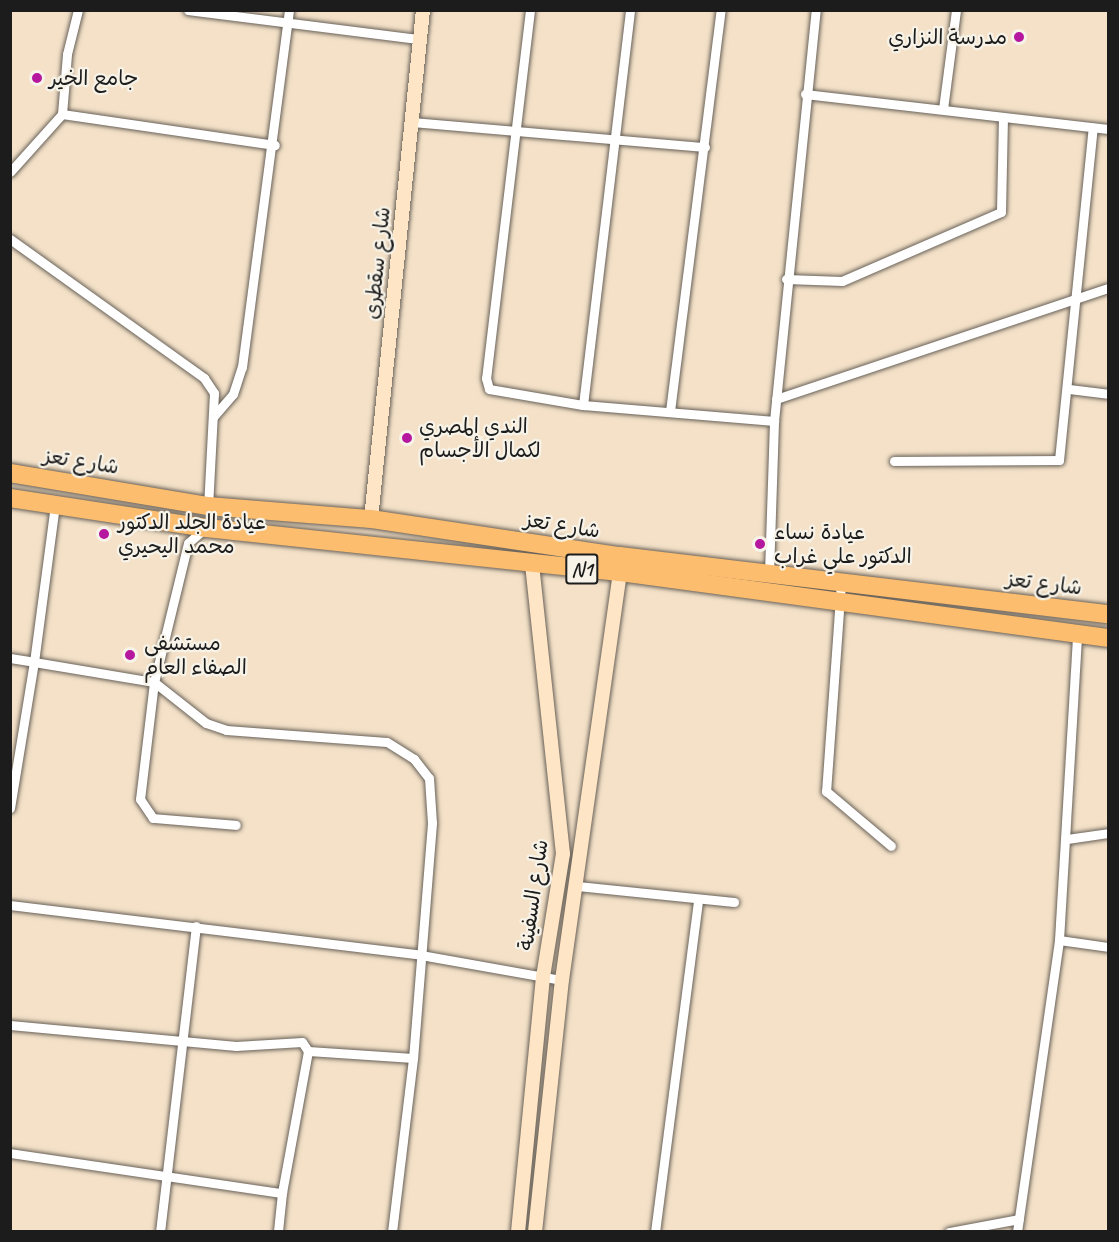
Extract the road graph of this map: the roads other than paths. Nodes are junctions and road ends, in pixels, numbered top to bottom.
1 (78, 10) edge
2 (188, 10) edge
3 (423, 10) edge
4 (530, 10) edge
5 (630, 10) edge
6 (721, 10) edge
7 (816, 10) edge
8 (956, 10) edge
9 (289, 16) edge
10 (420, 39) junction
11 (805, 94) junction
12 (943, 109) junction
13 (63, 114) junction
14 (1004, 119) junction
15 (412, 122) junction
16 (1093, 128) junction
17 (1108, 129) edge
18 (514, 133) junction
19 (614, 140) junction
20 (275, 145) junction
21 (705, 147) junction
22 (10, 172) edge
23 (10, 239) edge
24 (786, 279) junction
25 (1108, 288) edge
26 (1077, 297) junction
27 (1069, 389) junction
28 (1108, 394) edge
29 (776, 399) junction
30 (583, 405) junction
31 (670, 411) junction
32 (213, 417) junction
33 (774, 421) junction
34 (894, 461) dead end
35 (10, 473) edge
36 (57, 480) junction
37 (10, 498) edge
38 (55, 504) junction
39 (208, 506) junction
40 (371, 519) junction
41 (179, 524) junction
42 (206, 528) junction
43 (368, 542) junction
44 (188, 543) junction
45 (532, 564) junction
46 (620, 572) junction
47 (769, 573) junction
48 (841, 583) junction
49 (839, 603) junction
50 (1108, 614) edge
51 (1077, 634) junction
52 (1108, 638) edge
53 (10, 658) edge
54 (34, 662) junction
55 (154, 682) junction
56 (10, 808) edge
57 (236, 825) dead end
58 (1108, 833) edge
59 (1067, 839) junction
60 (891, 846) dead end
61 (563, 854) junction
62 (579, 855) junction
63 (577, 886) junction
64 (698, 900) junction
65 (734, 902) dead end
66 (10, 906) edge
67 (196, 926) junction
68 (1059, 940) junction
69 (1108, 947) edge
70 (421, 955) junction
71 (543, 977) junction
72 (562, 980) junction
73 (10, 1025) edge
74 (182, 1039) junction
75 (308, 1051) junction
76 (413, 1058) junction
77 (10, 1152) edge
78 (164, 1171) junction
79 (282, 1193) junction
80 (1019, 1219) junction
81 (160, 1232) edge
82 (278, 1232) edge
83 (392, 1232) edge
84 (518, 1232) edge
85 (535, 1232) edge
86 (655, 1232) edge
87 (949, 1232) edge
88 (1017, 1232) edge

1 - 13 street
2 - 9 street
3 - 10 street, شارع سقطرى
4 - 18 street
5 - 19 street
6 - 21 street
7 - 11 street
8 - 12 street
9 - 10 street
9 - 20 street
10 - 15 street, شارع سقطرى
11 - 12 street
11 - 24 street
12 - 14 street
13 - 20 street
13 - 22 street
14 - 16 street
14 - 24 street
15 - 18 street
15 - 40 street, شارع سقطرى
16 - 17 street
16 - 26 street
18 - 19 street
18 - 30 street
19 - 21 street
19 - 30 street
20 - 32 street
21 - 31 street
23 - 32 street
24 - 29 street
25 - 26 street
26 - 27 street
26 - 29 street
27 - 28 street
27 - 34 street
29 - 33 street
30 - 31 street
31 - 33 street
32 - 39 street
33 - 47 street
35 - 36 highway, شارع تعز / N1
36 - 38 highway
36 - 39 highway, شارع تعز / N1
37 - 38 highway, شارع تعز / N1
38 - 41 highway, شارع تعز / N1
38 - 54 street
39 - 40 highway, شارع تعز / N1
40 - 43 highway
40 - 47 highway, شارع تعز / N1
41 - 42 highway, شارع تعز / N1
41 - 44 street
42 - 43 highway, شارع تعز / N1
42 - 44 street
43 - 45 highway, شارع تعز / N1
44 - 55 street
45 - 46 highway, شارع تعز / N1
45 - 61 street, شارع السفينة
46 - 49 highway, شارع تعز / N1
46 - 62 street, شارع السفينة
47 - 48 highway, شارع تعز / N1
48 - 49 street
48 - 50 highway, شارع تعز / N1
49 - 51 highway, شارع تعز / N1
49 - 60 street
51 - 52 highway, شارع تعز / N1
51 - 59 street
53 - 54 street
54 - 55 street
54 - 56 street
55 - 57 street
55 - 70 street
58 - 59 street
59 - 68 street
61 - 62 street
61 - 71 street, شارع السفينة
62 - 63 street, شارع السفينة
63 - 64 street
63 - 72 street, شارع السفينة
64 - 65 street
64 - 86 street
66 - 67 street
67 - 70 street
67 - 74 street
68 - 69 street
68 - 80 street
70 - 71 street
70 - 76 street
71 - 72 street
71 - 84 street, شارع السفينة
72 - 85 street, شارع السفينة
73 - 74 street
74 - 75 street
74 - 78 street
75 - 76 street
75 - 79 street
76 - 83 street
77 - 78 street
78 - 79 street
78 - 81 street
79 - 82 street
80 - 87 street
80 - 88 street

